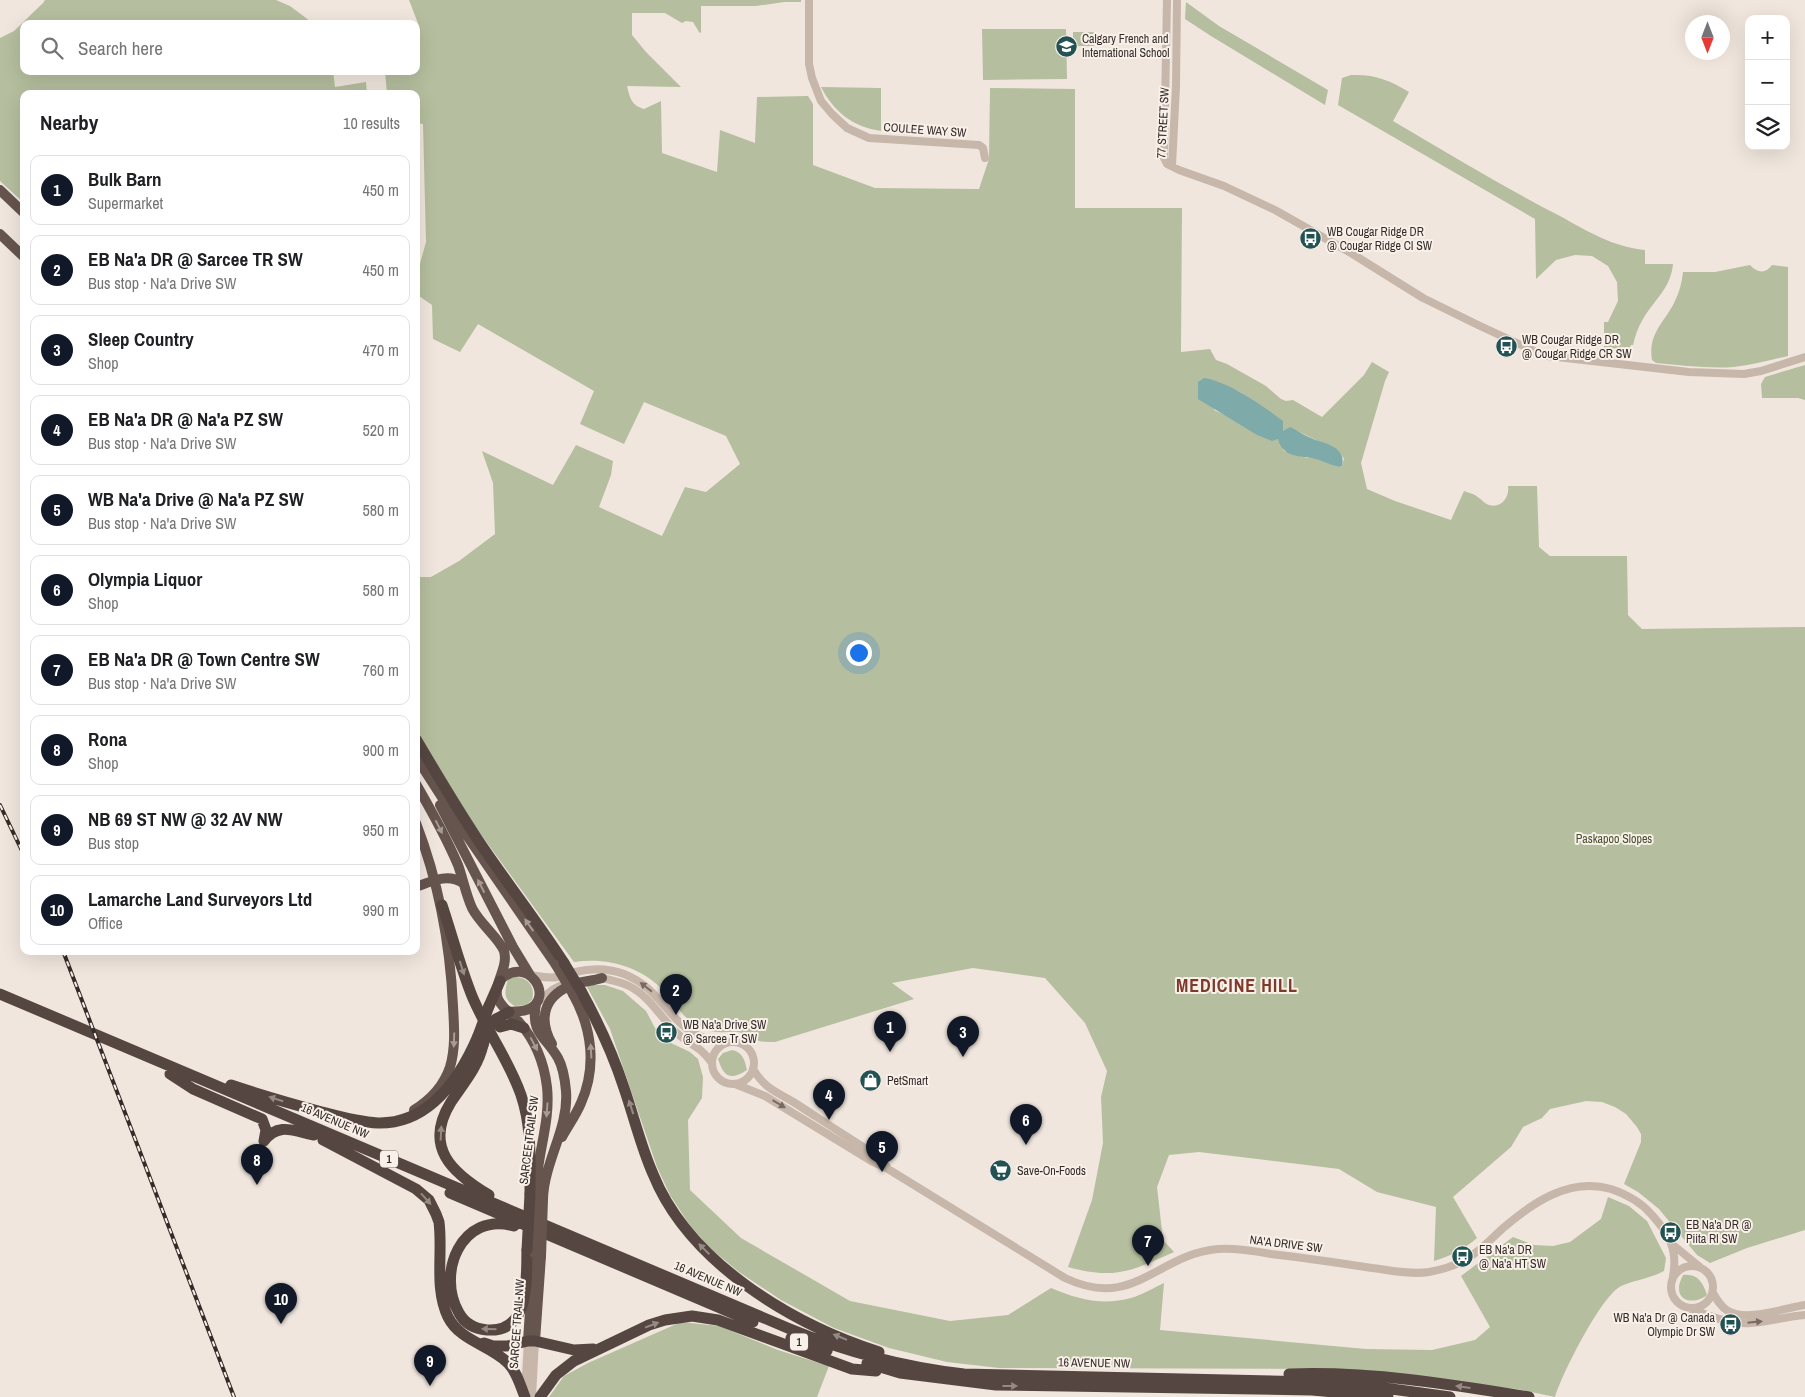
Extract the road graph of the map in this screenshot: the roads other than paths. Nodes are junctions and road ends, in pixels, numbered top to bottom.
1 (810, 0) edge
2 (1167, 0) edge
3 (1177, 0) edge
4 (985, 158) dead end
5 (1172, 166) junction
6 (0, 190) edge
7 (20, 209) edge
8 (0, 234) edge
9 (20, 253) edge
10 (1805, 357) edge
11 (420, 745) edge
12 (420, 763) edge
13 (420, 764) edge
14 (420, 791) edge
15 (420, 834) edge
16 (436, 880) junction
17 (463, 883) junction
18 (420, 886) edge
19 (442, 905) junction
20 (560, 964) junction
21 (530, 975) junction
22 (602, 978) junction
23 (500, 980) junction
24 (577, 992) junction
25 (0, 994) edge
26 (0, 1002) edge
27 (536, 1004) junction
28 (509, 1012) junction
29 (498, 1023) junction
30 (524, 1028) junction
31 (726, 1043) junction
32 (481, 1045) junction
33 (140, 1053) junction
34 (557, 1056) junction
35 (712, 1063) junction
36 (753, 1069) junction
37 (170, 1074) junction
38 (735, 1084) junction
39 (380, 1123) junction
40 (319, 1138) junction
41 (550, 1161) junction
42 (888, 1169) junction
43 (536, 1196) junction
44 (550, 1232) junction
45 (1672, 1244) junction
46 (534, 1253) junction
47 (1700, 1267) junction
48 (1673, 1276) junction
49 (1713, 1293) junction
50 (1805, 1305) edge
51 (1691, 1309) junction
52 (1805, 1315) edge
53 (464, 1335) junction
54 (627, 1336) junction
55 (532, 1341) junction
56 (900, 1373) junction
57 (1024, 1376) junction
58 (1239, 1384) junction
59 (525, 1397) edge
60 (532, 1397) edge
61 (540, 1397) edge
62 (1314, 1397) edge
63 (1388, 1397) edge
64 (1450, 1397) edge
65 (1529, 1397) edge

1 - 4 street, COULEE WAY SW
2 - 5 street, 77 STREET SW
3 - 5 street, 77 STREET SW
5 - 10 street
6 - 7 highway
8 - 9 highway
11 - 20 highway
20 -> 12 highway
21 -> 13 highway
14 -> 17 highway
15 - 16 highway
16 - 17 highway
16 - 18 highway
16 - 19 highway
17 - 23 highway
19 -> 39 highway
19 -> 43 highway
20 - 24 highway, bridge
21 - 23 highway
21 - 27 highway
31 -> 21 street
22 - 27 street
22 - 34 highway
22 - 35 street
23 - 28 highway
23 - 32 highway, bridge
41 -> 24 highway
57 -> 24 highway
25 - 33 highway, 16 AVENUE NW / 1
26 - 37 highway, 16 AVENUE NW / 1
27 - 28 highway
27 - 34 highway, SARCEE TRAIL SW
28 - 29 highway
28 - 30 highway, SARCEE TRAIL SW
29 - 30 highway
29 - 32 highway, bridge
30 -> 43 highway, SARCEE TRAIL SW
31 - 35 street
31 - 36 street
32 - 39 highway
44 -> 32 highway
39 -> 33 highway
33 - 44 highway, 16 AVENUE NW / 1
34 - 41 highway, SARCEE TRAIL SW
35 - 38 street
36 - 38 street
36 - 42 street, NA'A DRIVE SW
37 - 40 highway, 16 AVENUE NW / 1
37 - 40 highway
38 -> 42 street, NA'A DRIVE SW
40 - 44 highway, 16 AVENUE NW / 1
40 -> 53 highway
41 - 43 highway, SARCEE TRAIL SW
42 - 45 street, NA'A DRIVE SW
43 - 46 highway, bridge
46 -> 44 highway
44 - 56 highway, 16 AVENUE NW / 1
44 - 57 highway, 16 AVENUE NW / 1
45 - 47 street, NA'A DRIVE SW
45 - 48 street, NA'A DRIVE SW
46 - 55 highway, SARCEE TRAIL NW
47 - 48 street
47 - 49 street
48 - 51 street
49 - 50 street
49 - 51 street
51 -> 52 street
53 - 55 highway
53 - 59 highway
54 - 55 highway
54 -> 56 highway
54 - 61 highway
55 - 59 street, SARCEE TRAIL NW
55 - 60 street, SARCEE TRAIL NW
56 -> 58 highway, 16 AVENUE NW / 1
57 - 58 highway, 16 AVENUE NW / 1
58 - 62 highway
58 - 63 highway, 16 AVENUE NW / 1
58 - 64 highway, 16 AVENUE NW / 1
65 -> 58 highway

